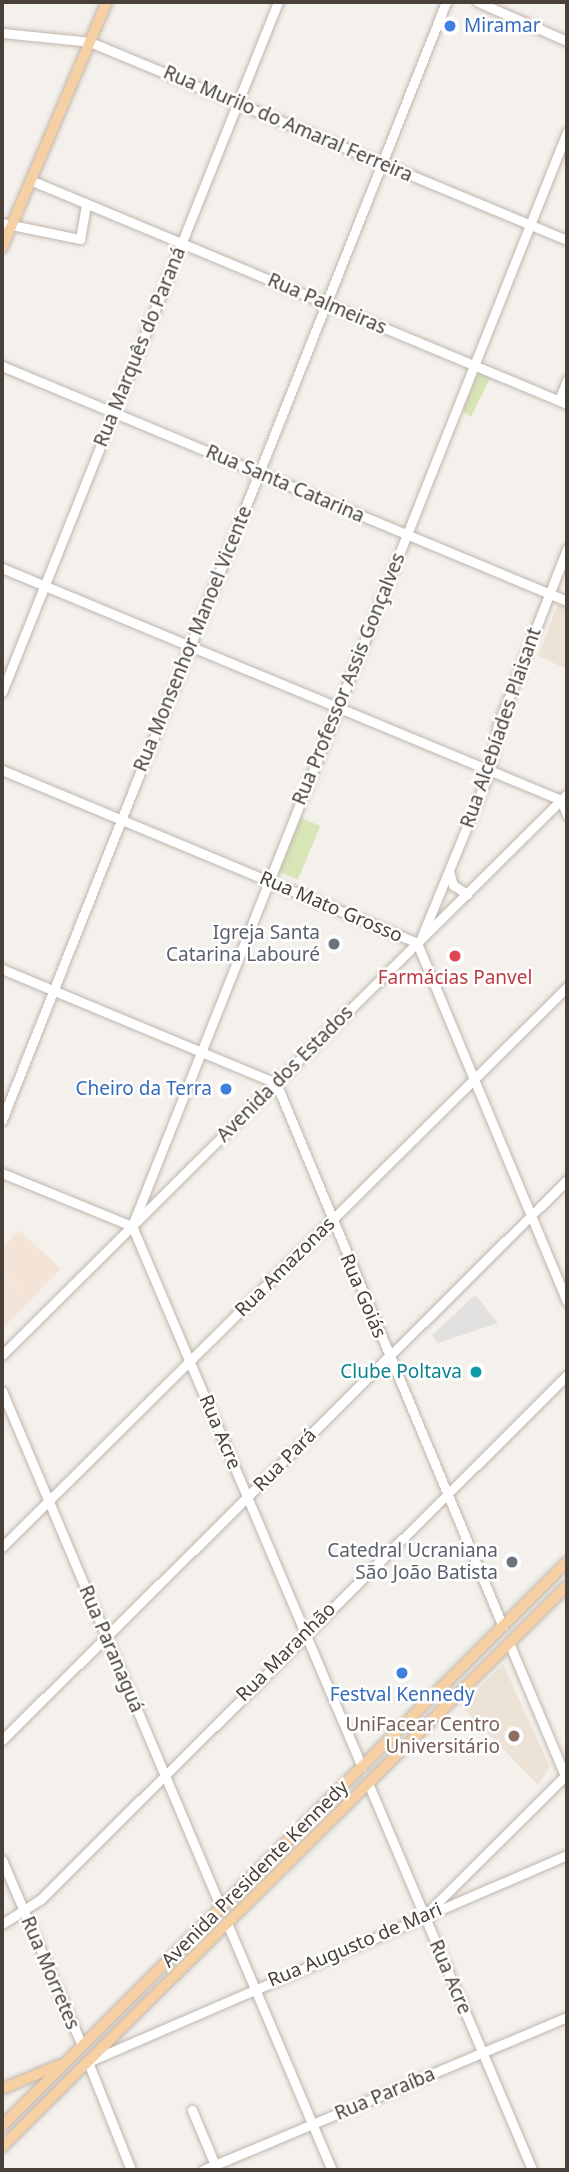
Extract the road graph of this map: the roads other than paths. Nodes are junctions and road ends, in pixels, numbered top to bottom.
1 (107, 2) edge
2 (278, 2) edge
3 (446, 2) edge
4 (478, 2) edge
5 (2, 33) edge
6 (90, 41) junction
7 (567, 41) edge
8 (237, 103) junction
9 (567, 132) edge
10 (382, 163) junction
11 (30, 180) junction
12 (86, 204) junction
13 (7, 224) edge
14 (530, 225) junction
15 (567, 240) edge
16 (181, 243) junction
17 (2, 248) edge
18 (326, 304) junction
19 (474, 365) junction
20 (2, 366) edge
21 (567, 380) edge
22 (563, 402) edge
23 (114, 412) junction
24 (259, 473) junction
25 (407, 535) junction
26 (567, 549) edge
27 (2, 568) edge
28 (44, 586) junction
29 (549, 594) junction
30 (567, 601) edge
31 (190, 646) junction
32 (2, 692) edge
33 (338, 707) junction
34 (2, 770) edge
35 (490, 770) junction
36 (564, 797) edge
37 (567, 815) edge
38 (121, 820) junction
39 (449, 869) junction
40 (269, 881) junction
41 (467, 894) junction
42 (419, 941) junction
43 (2, 969) edge
44 (567, 987) edge
45 (53, 991) junction
46 (201, 1052) junction
47 (474, 1079) junction
48 (275, 1083) junction
49 (2, 1120) edge
50 (2, 1173) edge
51 (567, 1180) edge
52 (531, 1216) junction
53 (331, 1221) junction
54 (132, 1226) junction
55 (567, 1302) edge
56 (2, 1355) edge
57 (388, 1357) junction
58 (190, 1361) junction
59 (567, 1376) edge
60 (2, 1391) edge
61 (446, 1495) junction
62 (248, 1496) junction
63 (48, 1501) junction
64 (2, 1547) edge
65 (567, 1563) edge
66 (567, 1586) edge
67 (503, 1627) junction
68 (305, 1634) junction
69 (106, 1637) junction
70 (509, 1643) junction
71 (2, 1740) edge
72 (362, 1767) junction
73 (164, 1774) junction
74 (566, 1777) edge
75 (368, 1783) junction
76 (323, 1806) junction
77 (334, 1818) junction
78 (567, 1855) edge
79 (2, 1860) edge
80 (221, 1908) junction
81 (24, 1912) junction
82 (424, 1916) junction
83 (227, 1923) junction
84 (2, 1924) edge
85 (255, 1988) junction
86 (567, 2017) edge
87 (127, 2023) junction
88 (143, 2036) junction
89 (82, 2046) junction
90 (482, 2053) junction
91 (88, 2062) junction
92 (65, 2063) junction
93 (32, 2077) junction
94 (41, 2086) junction
95 (2, 2089) edge
96 (52, 2097) junction
97 (192, 2110) dead end
98 (312, 2124) junction
99 (2, 2126) edge
100 (2, 2147) edge
101 (215, 2165) junction
102 (131, 2170) edge
103 (203, 2170) edge
104 (332, 2170) edge
105 (532, 2170) edge

1 - 6 main road
2 - 8 street, Rua Marquês do Paraná
3 - 10 street, Rua Monsenhor Manoel Vicente
4 - 7 street
5 - 6 street, Rua Murilo do Amaral Ferreira
6 - 8 street, Rua Murilo do Amaral Ferreira
6 - 11 main road
8 - 10 street, Rua Murilo do Amaral Ferreira
8 - 16 street, Rua Marquês do Paraná
9 - 14 street, Rua Professor Assis Gonçalves
10 - 14 street, Rua Murilo do Amaral Ferreira
10 - 18 street, Rua Monsenhor Manoel Vicente
11 - 12 street, Rua Palmeiras
11 - 13 main road
12 - 13 street
12 - 16 street, Rua Palmeiras
13 - 17 main road
14 - 15 street, Rua Murilo do Amaral Ferreira
14 - 19 street, Rua Professor Assis Gonçalves
16 - 18 street, Rua Palmeiras
16 - 23 street, Rua Marquês do Paraná
18 - 19 street, Rua Palmeiras
18 - 24 street, Rua Monsenhor Manoel Vicente
19 - 22 street, Rua Palmeiras
19 - 25 street, Rua Professor Assis Gonçalves
20 - 23 street, Rua Santa Catarina
21 - 22 street
23 - 24 street, Rua Santa Catarina
23 - 28 street, Rua Marquês do Paraná
24 - 25 street, Rua Santa Catarina
24 - 31 street, Rua Monsenhor Manoel Vicente
25 - 29 street, Rua Santa Catarina
25 - 33 street, Rua Professor Assis Gonçalves
26 - 29 street, Rua Alcebíades Plaisant
27 - 28 street
28 - 31 street
28 - 32 street, Rua Marquês do Paraná
29 - 30 street, Rua Santa Catarina
29 - 35 street, Rua Alcebíades Plaisant
31 - 33 street
31 - 38 street, Rua Monsenhor Manoel Vicente
33 - 35 street
33 - 40 street, Rua Professor Assis Gonçalves
34 - 38 street, Rua Mato Grosso
35 - 36 street
35 - 39 street, Rua Alcebíades Plaisant
36 - 37 street
36 - 41 street, Avenida dos Estados
38 - 40 street, Rua Mato Grosso
38 - 45 street, Rua Monsenhor Manoel Vicente
39 - 41 street
39 - 42 street, Rua Alcebíades Plaisant
40 - 42 street, Rua Mato Grosso
40 - 46 street, Rua Professor Assis Gonçalves
41 - 42 street, Avenida dos Estados
42 - 47 street, Rua Mato Grosso
42 - 48 street, Avenida dos Estados
43 - 45 street
44 - 47 street, Rua Amazonas
45 - 46 street
45 - 49 street, Rua Monsenhor Manoel Vicente
46 - 48 street
46 - 54 street, Rua Professor Assis Gonçalves
47 - 52 street, Rua Mato Grosso
47 - 53 street, Rua Amazonas
48 - 53 street, Rua Goiás
48 - 54 street, Avenida dos Estados
50 - 54 street
51 - 52 street, Rua Pará
52 - 55 street, Rua Mato Grosso
52 - 57 street, Rua Pará
53 - 57 street, Rua Goiás
53 - 58 street, Rua Amazonas
54 - 56 street, Avenida dos Estados
54 - 58 street, Rua Acre
57 - 61 street, Rua Goiás
57 - 62 street, Rua Pará
58 - 62 street, Rua Acre
58 - 63 street, Rua Amazonas
59 - 61 street, Rua Maranhão
60 - 63 street, Rua Paranaguá
61 - 67 street, Rua Goiás
61 - 68 street, Rua Maranhão
62 - 68 street, Rua Acre
62 - 69 street, Rua Pará
63 - 64 street, Rua Amazonas
63 - 69 street, Rua Paranaguá
65 - 67 main road, Avenida Presidente Kennedy
66 - 70 main road, Avenida Presidente Kennedy
67 - 72 main road, Avenida Presidente Kennedy
68 - 72 street, Rua Acre
68 - 73 street, Rua Maranhão
69 - 71 street, Rua Pará
69 - 73 street, Rua Paranaguá
70 - 74 street
70 - 75 main road, Avenida Presidente Kennedy
72 - 76 main road, Avenida Presidente Kennedy
73 - 80 street, Rua Paranaguá
73 - 81 street, Rua Maranhão
74 - 82 street
75 - 77 main road, Avenida Presidente Kennedy
75 - 82 street, Rua Acre
76 - 77 main road
76 - 80 main road, Avenida Presidente Kennedy
77 - 83 main road, Avenida Presidente Kennedy
78 - 82 street, Rua Augusto de Mari
79 - 81 street, Rua Morretes
80 - 89 main road, Avenida Presidente Kennedy
81 - 84 street, Rua Maranhão
81 - 89 street, Rua Morretes
82 - 85 street, Rua Augusto de Mari
82 - 90 street, Rua Acre
83 - 85 street
83 - 87 main road, Avenida Presidente Kennedy
85 - 88 street, Rua Augusto de Mari
85 - 98 street
86 - 90 street, Rua Paraíba
87 - 88 street
87 - 91 main road, Avenida Presidente Kennedy
88 - 91 street, Rua Augusto de Mari
89 - 92 main road, Avenida Presidente Kennedy
90 - 98 street, Rua Paraíba
90 - 105 street, Rua Acre
91 - 96 main road, Avenida Presidente Kennedy
91 - 102 street
92 - 93 main road
92 - 94 main road, Avenida Presidente Kennedy
93 - 94 main road
93 - 95 main road
94 - 96 main road
94 - 99 main road, Avenida Presidente Kennedy
96 - 100 main road, Avenida Presidente Kennedy
97 - 101 street
98 - 101 street, Rua Paraíba
98 - 104 street
101 - 103 street, Rua Paraíba

